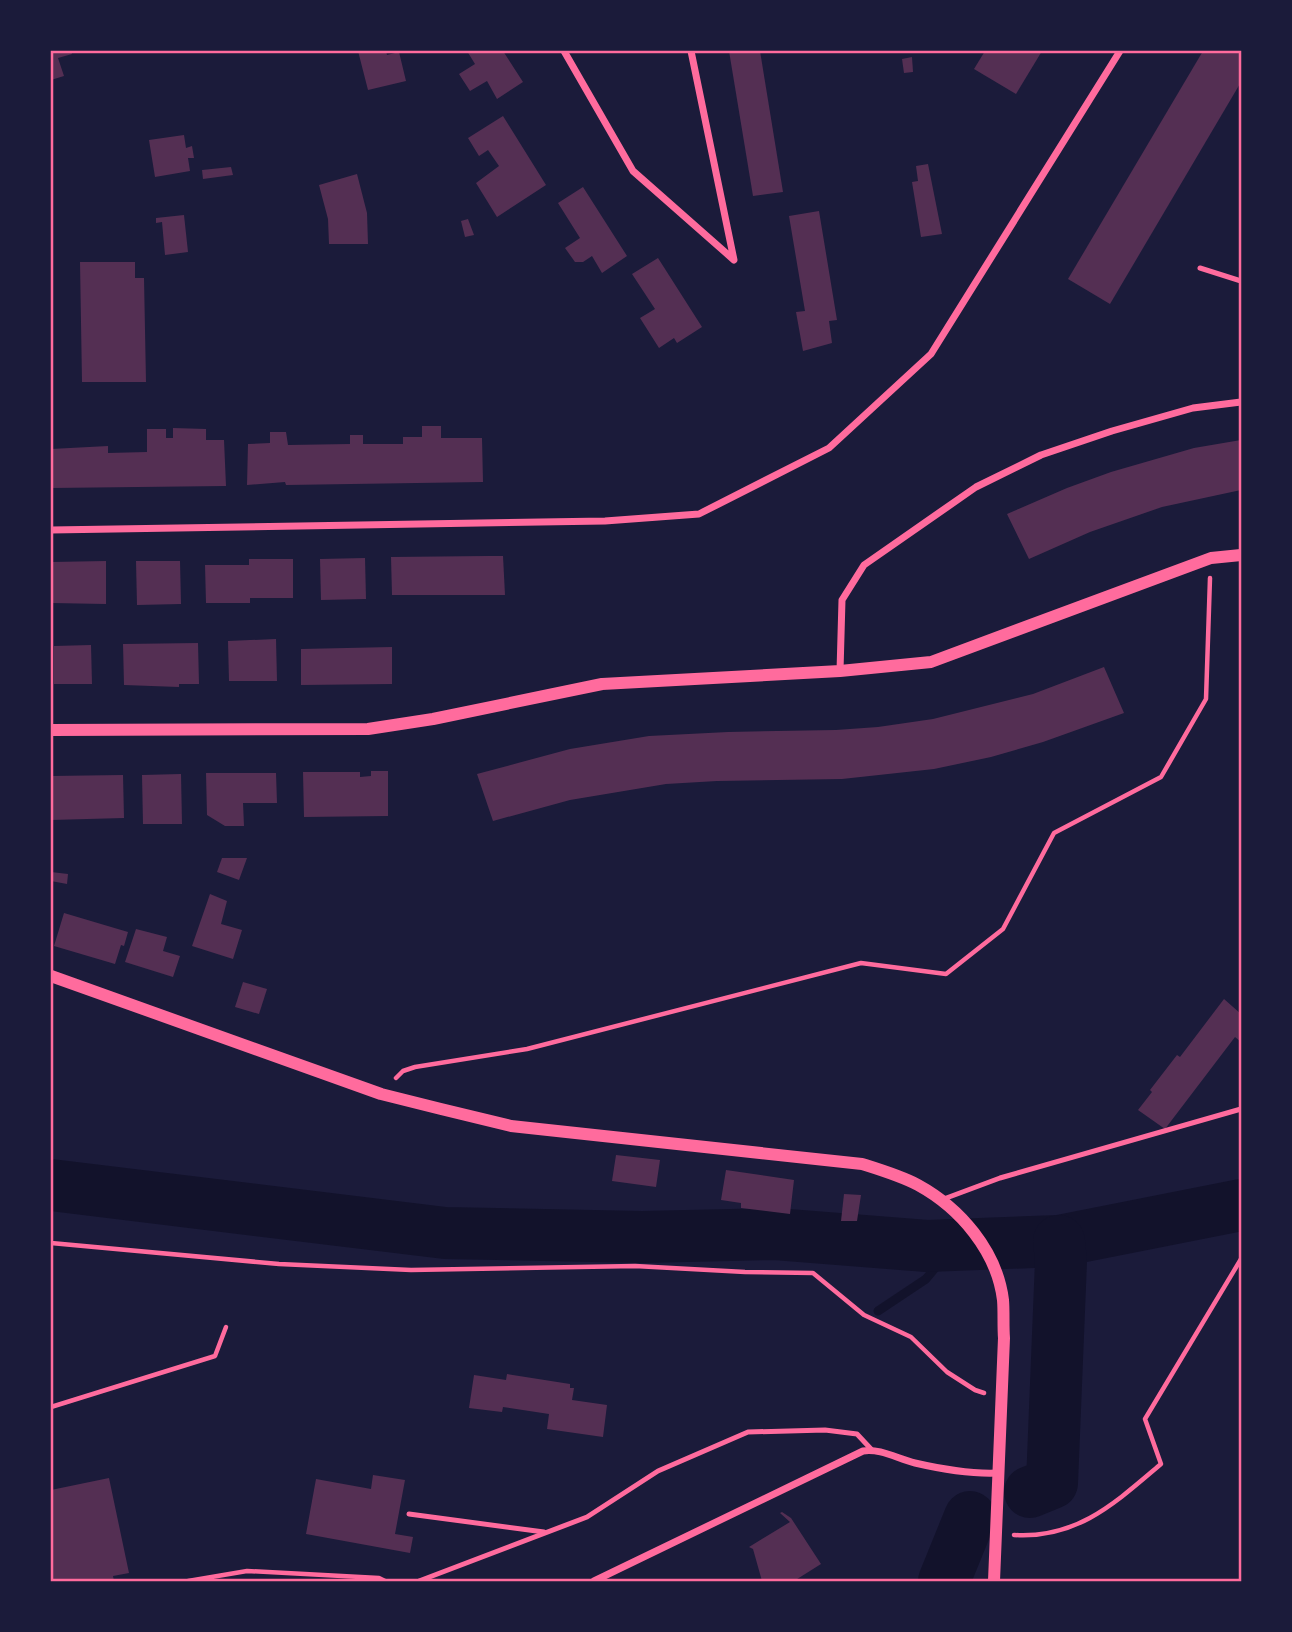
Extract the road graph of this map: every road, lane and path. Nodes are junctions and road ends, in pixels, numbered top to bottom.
1 (564, 51) edge
2 (691, 51) edge
3 (1120, 51) edge
4 (1200, 268) dead end
5 (1241, 281) edge
6 (1241, 402) edge
7 (51, 530) edge
8 (1241, 555) edge
9 (1211, 558) junction
10 (840, 671) junction
11 (51, 730) edge
12 (51, 976) edge
13 (381, 1094) junction
14 (1241, 1109) edge
15 (942, 1200) junction
16 (51, 1243) edge
17 (1241, 1259) edge
18 (226, 1327) dead end
19 (1001, 1399) junction
20 (51, 1407) edge
21 (871, 1449) junction
22 (997, 1473) junction
23 (409, 1514) dead end
24 (547, 1532) junction
25 (996, 1534) junction
26 (188, 1581) edge
27 (385, 1581) edge
28 (419, 1581) edge
29 (594, 1581) edge
30 (994, 1581) edge

1 - 2 street
3 - 7 street
4 - 5 lane
6 - 10 street
8 - 9 street
9 - 10 street
9 - 13 path
10 - 11 street
12 - 13 street
13 - 15 street
14 - 15 lane
15 - 19 street
16 - 19 path
17 - 25 path
18 - 20 path
19 - 22 street
21 - 22 street
21 - 24 lane
21 - 29 street
22 - 25 street
23 - 24 lane
24 - 28 lane
25 - 30 street
26 - 27 path

